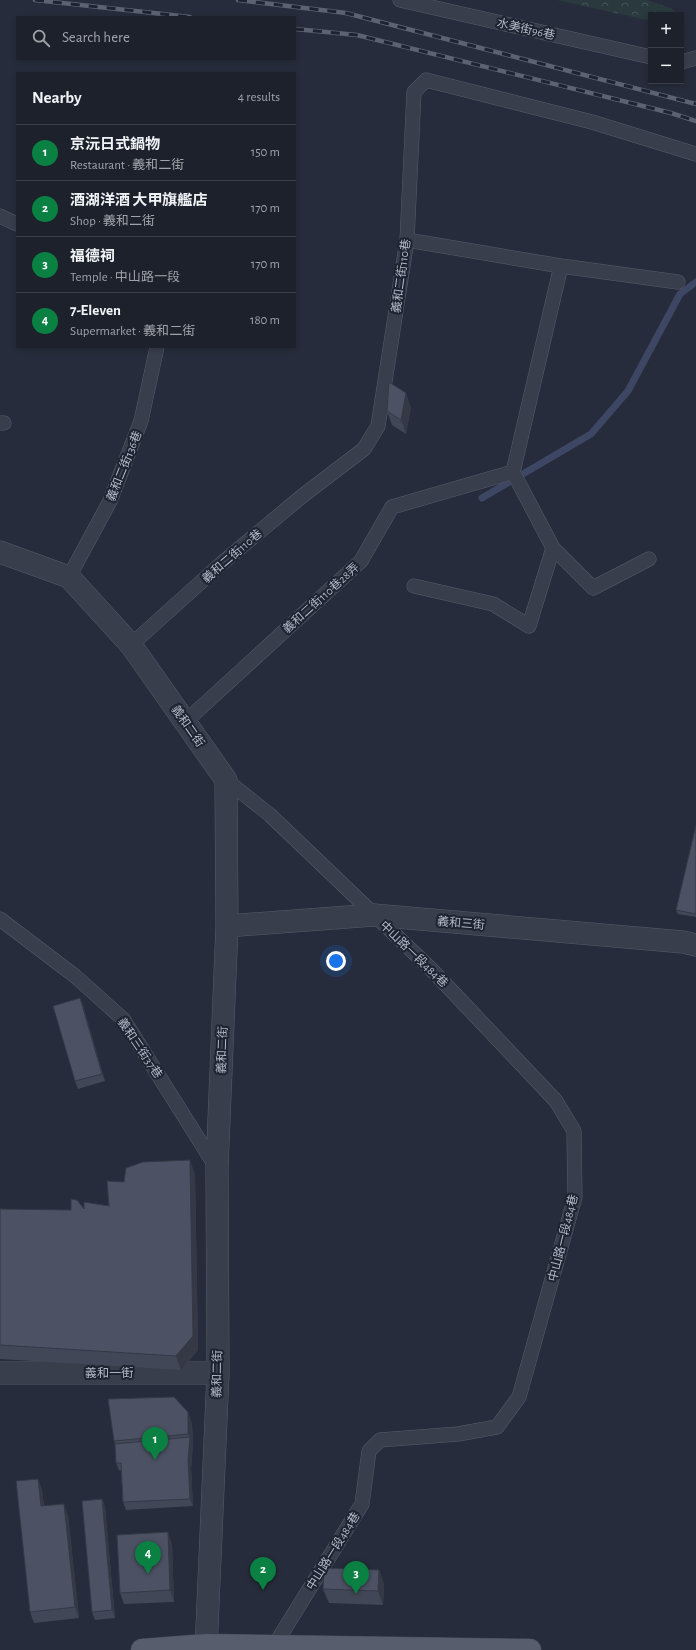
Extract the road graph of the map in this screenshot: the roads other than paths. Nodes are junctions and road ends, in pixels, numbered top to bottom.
1 (400, 0) edge
2 (648, 57) edge
3 (696, 58) edge
4 (684, 61) edge
5 (696, 154) edge
6 (0, 216) edge
7 (16, 224) edge
8 (407, 240) junction
9 (561, 266) junction
10 (678, 282) dead end
11 (157, 348) edge
12 (513, 472) junction
13 (553, 548) junction
14 (0, 552) edge
15 (649, 558) dead end
16 (70, 577) junction
17 (414, 586) dead end
18 (131, 646) junction
19 (185, 722) junction
20 (226, 780) junction
21 (374, 915) junction
22 (0, 919) edge
23 (227, 926) junction
24 (696, 945) edge
25 (217, 1168) junction
26 (218, 1372) junction
27 (0, 1373) edge
28 (274, 1646) junction
29 (206, 1647) edge
30 (142, 1650) edge
31 (530, 1650) edge

1 - 2 lane, 水美街96巷
3 - 4 lane
5 - 8 lane, 義和二街110巷
6 - 7 lane
8 - 9 lane
8 - 18 lane, 義和二街110巷
9 - 10 lane
9 - 12 lane
11 - 16 lane, 義和二街136巷
12 - 13 lane
12 - 19 lane, 義和二街110巷28弄
13 - 15 lane
13 - 17 lane
14 - 16 street, 義和二街
16 - 18 street, 義和二街
18 - 19 street, 義和二街
19 - 20 street, 義和二街
20 - 21 lane, 中山路一段484巷
20 - 23 street, 義和二街
21 - 23 street, 義和三街
21 - 24 street, 義和三街
21 - 28 lane, 中山路一段484巷
22 - 25 lane, 義和三街37巷
23 - 25 street, 義和二街
25 - 26 street, 義和二街
26 - 27 street, 義和一街
26 - 29 street, 義和二街
28 - 29 main road
28 - 31 main road
29 - 30 main road

